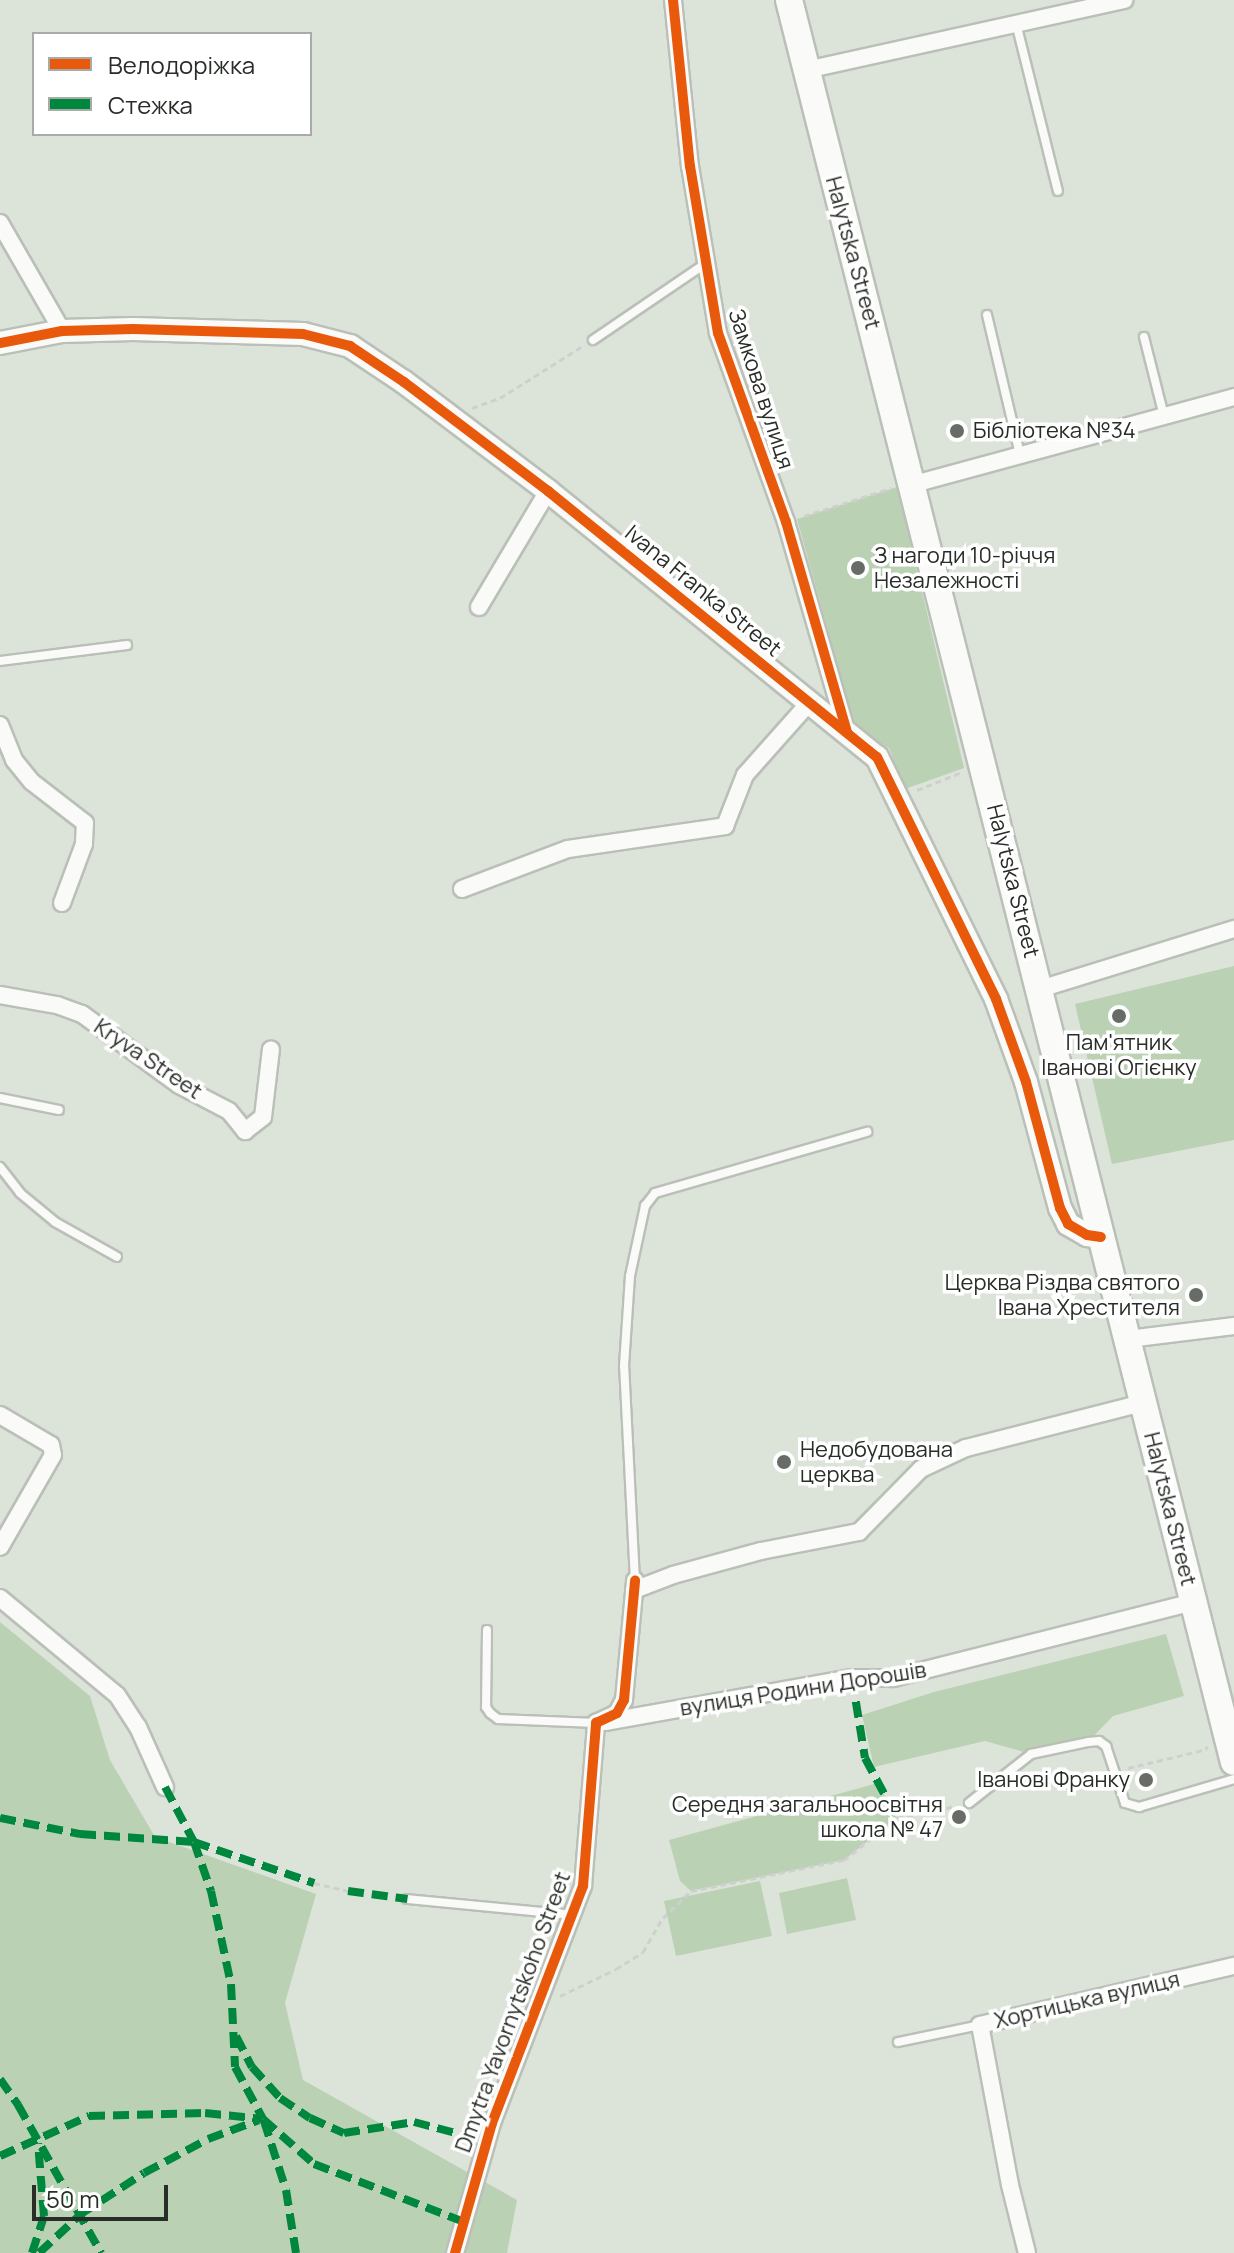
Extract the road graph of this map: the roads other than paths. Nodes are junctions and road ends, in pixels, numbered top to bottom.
1 (673, 0) edge
2 (789, 0) edge
3 (1124, 0) edge
4 (1016, 23) junction
5 (806, 70) junction
6 (1058, 191) dead end
7 (0, 223) edge
8 (705, 264) junction
9 (987, 315) dead end
10 (62, 331) junction
11 (1144, 337) dead end
12 (593, 340) road end
13 (0, 343) edge
14 (1234, 397) edge
15 (1164, 416) junction
16 (1020, 456) junction
17 (905, 485) junction
18 (548, 491) junction
19 (479, 607) dead end
20 (127, 645) dead end
21 (0, 661) edge
22 (809, 703) junction
23 (0, 725) edge
24 (847, 733) junction
25 (462, 889) dead end
26 (62, 903) dead end
27 (1234, 929) edge
28 (1040, 989) junction
29 (0, 995) edge
30 (271, 1049) dead end
31 (0, 1098) edge
32 (59, 1110) dead end
33 (867, 1132) dead end
34 (0, 1167) edge
35 (1101, 1237) junction
36 (117, 1257) dead end
37 (1234, 1326) edge
38 (1128, 1339) junction
39 (1143, 1403) junction
40 (0, 1415) edge
41 (0, 1547) edge
42 (634, 1586) junction
43 (0, 1598) edge
44 (1194, 1602) junction
45 (487, 1630) dead end
46 (596, 1723) junction
47 (1234, 1762) edge
48 (1234, 1779) edge
49 (165, 1787) dead end
50 (969, 1803) road end
51 (407, 1899) dead end
52 (572, 1915) junction
53 (1234, 1966) edge
54 (980, 2025) junction
55 (898, 2042) dead end
56 (455, 2253) edge
57 (1027, 2253) edge

1 - 8 street, Замкова вулиця
2 - 5 main road, Halytska Street
3 - 4 street
4 - 5 street
4 - 6 lane
5 - 17 main road, Halytska Street
7 - 10 street
8 - 12 lane
8 - 24 street, Замкова вулиця
9 - 16 lane
10 - 13 street, Ivana Franka Street
10 - 18 street, Ivana Franka Street
11 - 15 lane
14 - 15 street
15 - 16 street
16 - 17 street
17 - 28 main road, Halytska Street
18 - 19 street
18 - 22 street, Ivana Franka Street
20 - 21 lane
22 - 24 street, Ivana Franka Street
22 - 25 street
23 - 26 street
24 - 35 street, Ivana Franka Street
27 - 28 street
28 - 35 main road, Halytska Street
29 - 30 street, Kryva Street
31 - 32 lane
33 - 42 lane
34 - 36 lane
35 - 38 main road, Halytska Street
37 - 38 street
38 - 39 main road, Halytska Street
39 - 42 street
39 - 44 main road, Halytska Street
40 - 41 street
42 - 46 street
43 - 49 street
44 - 46 street, вулиця Родини Дорошів
44 - 47 main road, Halytska Street
45 - 46 lane
46 - 52 street, Dmytra Yavornytskoho Street
48 - 50 lane
51 - 52 lane
52 - 56 street, Dmytra Yavornytskoho Street
53 - 54 street, Хортицька вулиця
54 - 55 lane
54 - 57 street, Хортицька вулиця

